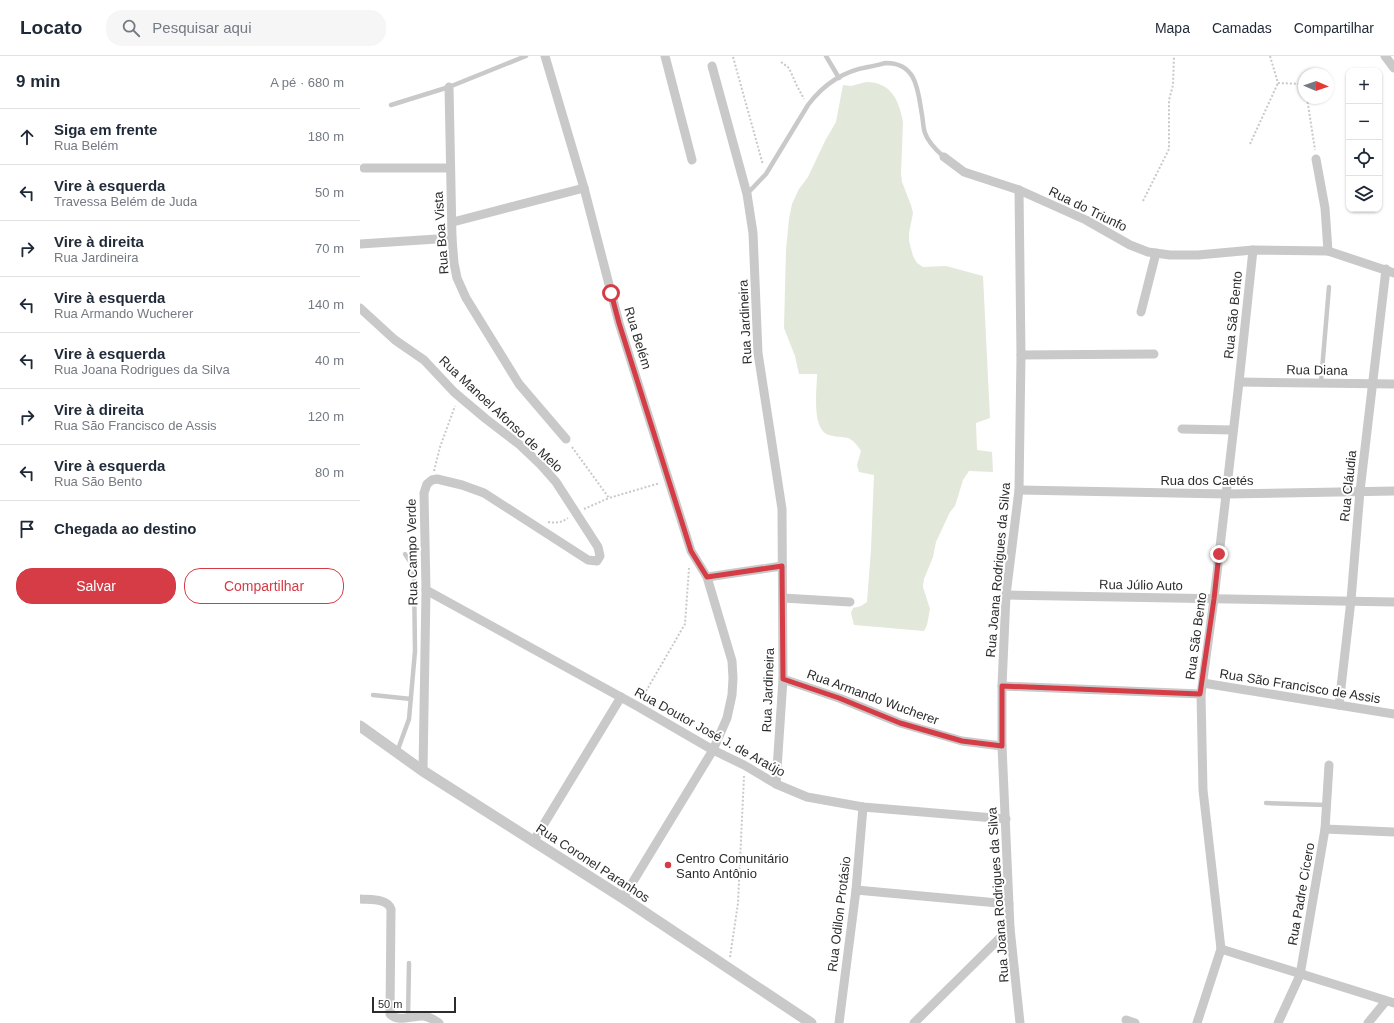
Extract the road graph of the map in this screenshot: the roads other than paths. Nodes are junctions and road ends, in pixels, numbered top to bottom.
1 (526, 56) edge
2 (545, 56) edge
3 (665, 56) edge
4 (826, 56) edge
5 (1385, 56) edge
6 (712, 66) dead end
7 (1394, 68) edge
8 (838, 78) junction
9 (449, 88) junction
10 (391, 105) dead end
11 (944, 157) joint
12 (1316, 159) road end
13 (692, 160) dead end
14 (364, 168) dead end
15 (450, 168) junction
16 (584, 188) junction
17 (1019, 190) junction
18 (747, 194) junction
19 (453, 222) junction
20 (452, 238) junction
21 (360, 244) edge
22 (1253, 250) junction
23 (1328, 251) junction
24 (1156, 253) junction
25 (1390, 271) edge
26 (1330, 287) dead end
27 (360, 308) edge
28 (1141, 312) dead end
29 (1154, 354) dead end
30 (1021, 356) junction
31 (1239, 382) junction
32 (1321, 382) junction
33 (1372, 384) junction
34 (1394, 384) edge
35 (1182, 429) dead end
36 (1233, 430) junction
37 (566, 439) road end
38 (432, 480) joint
39 (1019, 490) junction
40 (1360, 491) junction
41 (1394, 491) edge
42 (1226, 494) junction
43 (405, 554) dead end
44 (782, 566) junction
45 (707, 577) junction
46 (426, 590) junction
47 (1006, 595) junction
48 (783, 598) junction
49 (1214, 599) junction
50 (1351, 600) junction
51 (850, 602) dead end
52 (1394, 602) edge
53 (783, 679) junction
54 (1203, 683) junction
55 (1002, 686) junction
56 (1200, 694) junction
57 (373, 695) dead end
58 (621, 698) junction
59 (411, 699) junction
60 (1339, 705) junction
61 (1394, 714) edge
62 (360, 726) edge
63 (1002, 746) junction
64 (713, 750) junction
65 (397, 752) junction
66 (1329, 765) dead end
67 (423, 770) junction
68 (776, 784) junction
69 (1266, 804) dead end
70 (1327, 805) junction
71 (863, 807) junction
72 (1006, 819) junction
73 (1326, 830) junction
74 (1394, 832) edge
75 (533, 842) junction
76 (856, 890) junction
77 (623, 898) junction
78 (360, 899) edge
79 (1009, 904) junction
80 (1010, 928) junction
81 (1221, 949) junction
82 (409, 963) dead end
83 (1300, 975) junction
84 (1390, 1002) edge
85 (408, 1018) junction
86 (439, 1023) edge
87 (811, 1023) edge
88 (839, 1023) edge
89 (914, 1023) edge
90 (1020, 1023) edge
91 (1197, 1023) edge
92 (1278, 1023) edge
93 (1368, 1023) edge

1 - 9 lane
2 - 16 street, Rua Belém
3 - 13 street
4 - 8 lane
5 - 7 street
6 - 18 street, Rua Jardineira
8 - 11 lane, Rua do Triunfo
8 - 18 lane
9 - 10 lane
9 - 15 street, Rua Boa Vista
11 - 17 street, Rua do Triunfo
12 - 23 street
14 - 15 street
15 - 19 street, Rua Boa Vista
16 - 19 street
16 - 45 street, Rua Belém
17 - 24 street, Rua do Triunfo
17 - 30 street, Rua Joana Rodrigues da Silva
18 - 44 street, Rua Jardineira
19 - 20 street, Rua Boa Vista
20 - 21 street
20 - 37 street, Rua Boa Vista
22 - 23 street, Rua do Triunfo
22 - 24 street, Rua do Triunfo
22 - 31 street, Rua São Bento
23 - 25 street, Rua do Triunfo
24 - 28 street
25 - 33 street, Rua Cláudia
26 - 32 lane
27 - 38 street, Rua Manoel Afonso de Melo
29 - 30 street
30 - 39 street, Rua Joana Rodrigues da Silva
31 - 32 street, Rua Diana
31 - 36 street, Rua São Bento
32 - 33 street, Rua Diana
33 - 34 street, Rua Diana
33 - 40 street, Rua Cláudia
35 - 36 street
36 - 42 street, Rua São Bento
38 - 46 street, Rua Campo Verde
39 - 42 street, Rua dos Caetés
39 - 47 street, Rua Joana Rodrigues da Silva
40 - 41 street, Rua dos Caetés
40 - 42 street, Rua dos Caetés
40 - 50 street, Rua Cláudia
42 - 49 street, Rua São Bento
43 - 59 lane
44 - 45 street
44 - 48 street, Rua Jardineira
45 - 64 street, Rua Belém
46 - 58 street, Rua Doutor José J. de Araújo
46 - 67 street, Rua Campo Verde
47 - 49 street, Rua Júlio Auto
47 - 55 street, Rua Joana Rodrigues da Silva
48 - 51 street
48 - 53 street, Rua Jardineira
49 - 50 street, Rua Júlio Auto
49 - 54 street, Rua São Bento
50 - 52 street, Rua Júlio Auto
50 - 60 street, Rua Cláudia
53 - 63 street, Rua Armando Wucherer
53 - 68 street, Rua Jardineira
54 - 56 street, Rua São Bento
54 - 60 street, Rua São Francisco de Assis
55 - 56 street
55 - 63 street, Rua Joana Rodrigues da Silva
56 - 81 street, Rua São Bento
57 - 59 lane
58 - 64 street, Rua Doutor José J. de Araújo
58 - 75 street
59 - 65 lane
60 - 61 street, Rua São Francisco de Assis
62 - 65 street, Rua Coronel Paranhos
63 - 72 street, Rua Joana Rodrigues da Silva
64 - 68 street, Rua Doutor José J. de Araújo
64 - 77 street, Rua Belém
65 - 67 street, Rua Coronel Paranhos
66 - 70 street, Rua Padre Cícero
67 - 75 street, Rua Coronel Paranhos
68 - 71 street, Rua Doutor José J. de Araújo
69 - 70 lane
70 - 73 street, Rua Padre Cícero
71 - 72 street, Rua Doutor José J. de Araújo
71 - 76 street, Rua Odilon Protásio
72 - 79 street, Rua Joana Rodrigues da Silva
73 - 74 street
73 - 83 street, Rua Padre Cícero
75 - 77 street, Rua Coronel Paranhos
76 - 79 street
76 - 88 street, Rua Odilon Protásio
77 - 87 street, Rua Coronel Paranhos
78 - 85 street
79 - 80 street, Rua Joana Rodrigues da Silva
80 - 89 street
80 - 90 street, Rua Joana Rodrigues da Silva
81 - 83 street
81 - 91 street, Rua São Bento
82 - 85 lane
83 - 84 street
83 - 92 street, Rua Padre Cícero
84 - 93 street
85 - 86 street

